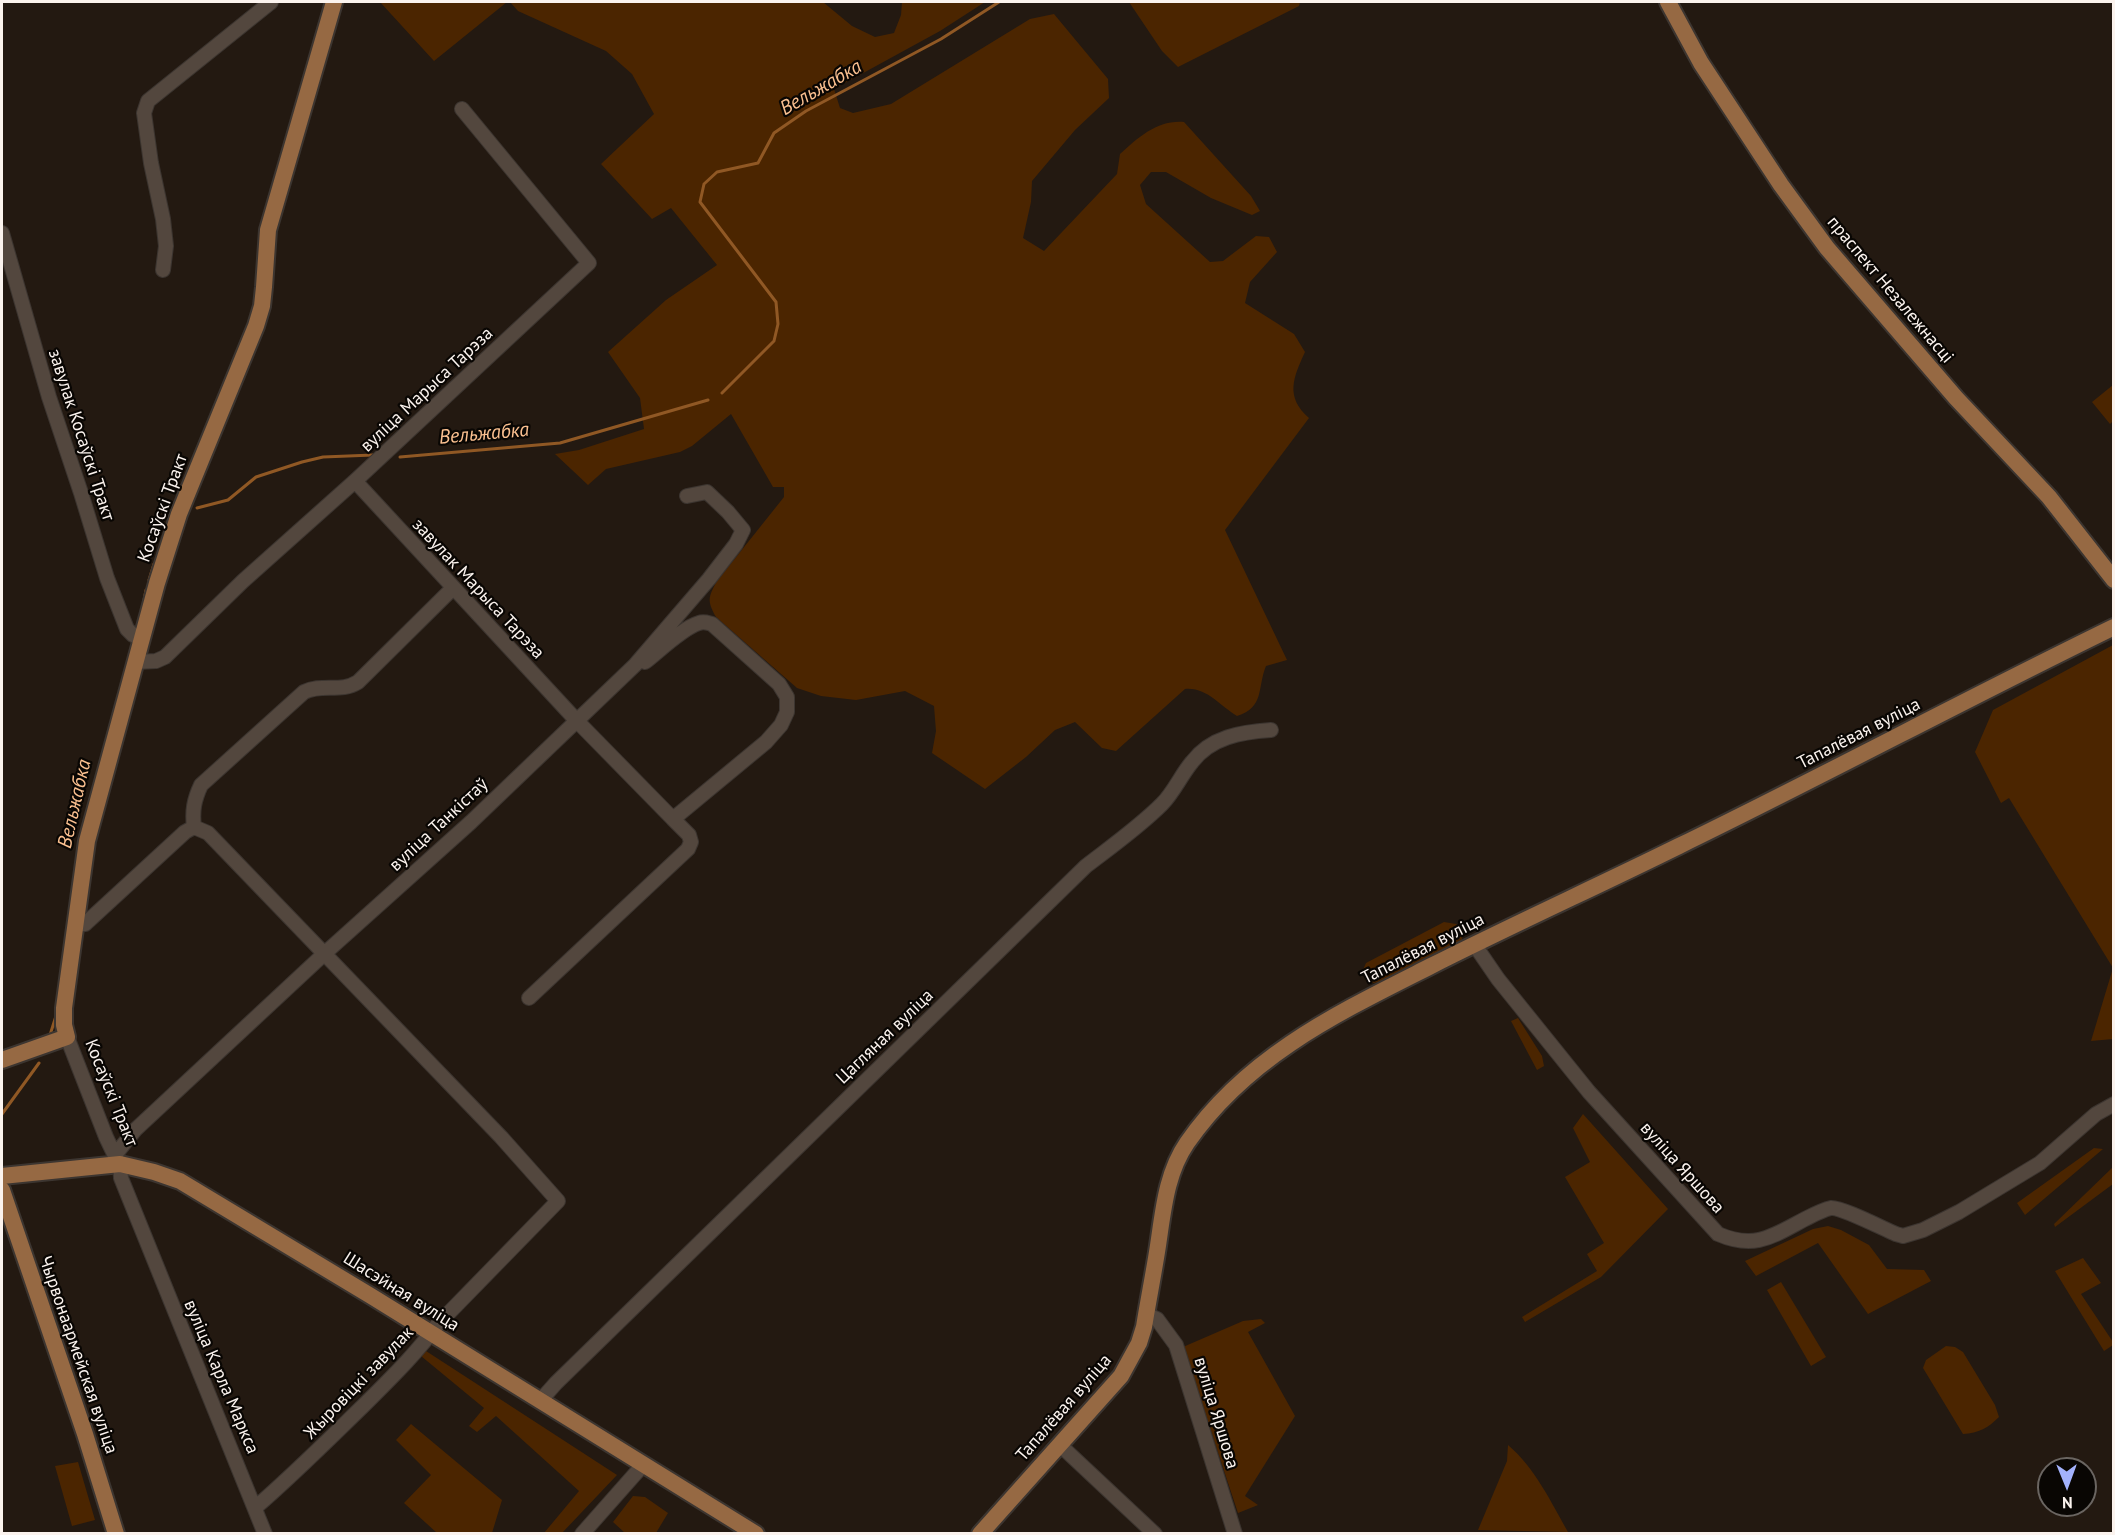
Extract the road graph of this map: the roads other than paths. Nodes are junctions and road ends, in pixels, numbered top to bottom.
1 (271, 2) edge
2 (334, 2) edge
3 (1668, 2) edge
4 (462, 109) dead end
5 (2, 233) edge
6 (163, 270) dead end
7 (355, 481) junction
8 (687, 496) dead end
9 (2114, 580) edge
10 (453, 588) junction
11 (2114, 627) edge
12 (142, 640) junction
13 (136, 662) junction
14 (635, 665) junction
15 (576, 720) junction
16 (1271, 730) dead end
17 (673, 819) junction
18 (194, 826) junction
19 (75, 925) junction
20 (1474, 944) junction
21 (324, 954) junction
22 (530, 998) dead end
23 (67, 1037) junction
24 (2, 1060) edge
25 (2114, 1104) edge
26 (117, 1160) junction
27 (2, 1176) edge
28 (2, 1190) edge
29 (1146, 1314) junction
30 (431, 1334) junction
31 (540, 1401) junction
32 (1059, 1445) junction
33 (643, 1465) junction
34 (256, 1507) junction
35 (1233, 1532) edge
36 (116, 1533) edge
37 (266, 1533) edge
38 (582, 1533) edge
39 (756, 1533) edge
40 (980, 1533) edge
41 (1155, 1533) edge

1 - 6 street
2 - 12 main road, Косаўскі Тракт
3 - 9 main road, праспект Незалежнасці
4 - 7 street, вуліца Марыса Тарэза
5 - 12 street, завулак Косаўскі Тракт
7 - 10 street, завулак Марыса Тарэза
7 - 13 street, вуліца Марыса Тарэза
8 - 14 street, вуліца Танкістаў
10 - 15 street, завулак Марыса Тарэза
10 - 18 street
11 - 20 main road, Тапалёвая вуліца
12 - 13 main road, Косаўскі Тракт
13 - 19 main road, Косаўскі Тракт
14 - 15 street, вуліца Танкістаў
14 - 17 street, вуліца Танкістаў
15 - 17 street
15 - 21 street, вуліца Танкістаў
16 - 31 street, Цагляная вуліца
17 - 22 street
18 - 19 street
18 - 21 street
19 - 23 main road, Косаўскі Тракт
20 - 25 street, вуліца Яршова
20 - 29 main road, Тапалёвая вуліца
21 - 26 street, вуліца Танкістаў
21 - 30 street, Жыровіцкі завулак
23 - 24 main road, Косаўскі Тракт
23 - 26 street, Косаўскі Тракт
26 - 27 main road, Шасэйная вуліца
26 - 30 main road, Шасэйная вуліца
26 - 34 street, вуліца Карла Маркса
28 - 36 main road, Чырвонаармейская вуліца
29 - 32 main road, Тапалёвая вуліца
29 - 35 street, вуліца Яршова
30 - 31 main road, Шасэйная вуліца
30 - 34 street, Жыровіцкі завулак
31 - 33 main road, Шасэйная вуліца
32 - 40 main road, Тапалёвая вуліца
32 - 41 street
33 - 38 street
33 - 39 main road, Шасэйная вуліца
34 - 37 street, вуліца Карла Маркса

